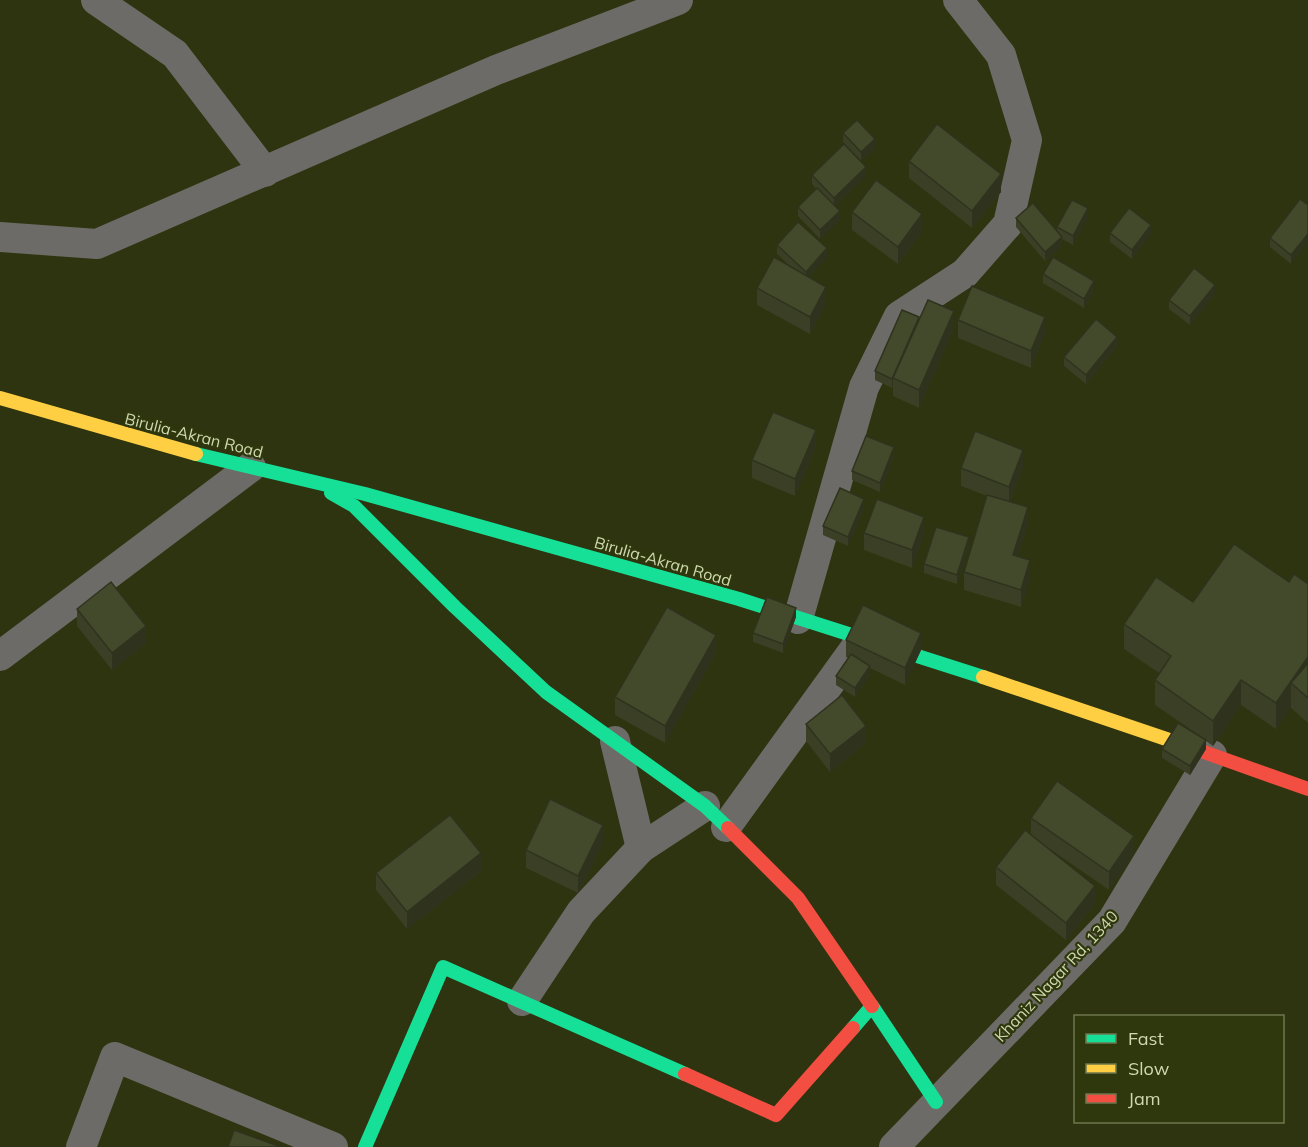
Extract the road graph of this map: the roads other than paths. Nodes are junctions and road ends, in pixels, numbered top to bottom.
1 (96, 0) edge
2 (678, 0) edge
3 (958, 0) edge
4 (265, 172) junction
5 (0, 237) edge
6 (0, 398) edge
7 (251, 467) junction
8 (312, 482) junction
9 (798, 619) junction
10 (861, 640) junction
11 (0, 656) edge
12 (615, 741) junction
13 (1212, 755) junction
14 (1308, 789) edge
15 (705, 806) junction
16 (726, 827) junction
17 (641, 848) junction
18 (522, 1001) junction
19 (872, 1006) junction
20 (936, 1102) junction
21 (81, 1147) edge
22 (333, 1147) edge
23 (365, 1147) edge
24 (894, 1147) edge

1 - 4 street
2 - 4 street
3 - 9 street
4 - 5 street
6 - 7 street, Birulia-Akran Road
7 - 8 street, Birulia-Akran Road
7 - 11 street
8 - 9 street, Birulia-Akran Road
8 - 12 street
9 - 10 street, Birulia-Akran Road
10 - 13 street, Birulia-Akran Road
10 - 16 street
12 - 15 street
12 - 17 street
13 - 14 street, Birulia-Akran Road
13 - 20 street, Khaniz Nagar Rd, 1340
15 - 16 street
15 - 17 street
16 - 19 street
17 - 18 street
18 - 19 street
18 - 23 street
19 - 20 street
20 - 24 street, Khaniz Nagar Rd, 1340
21 - 22 street

